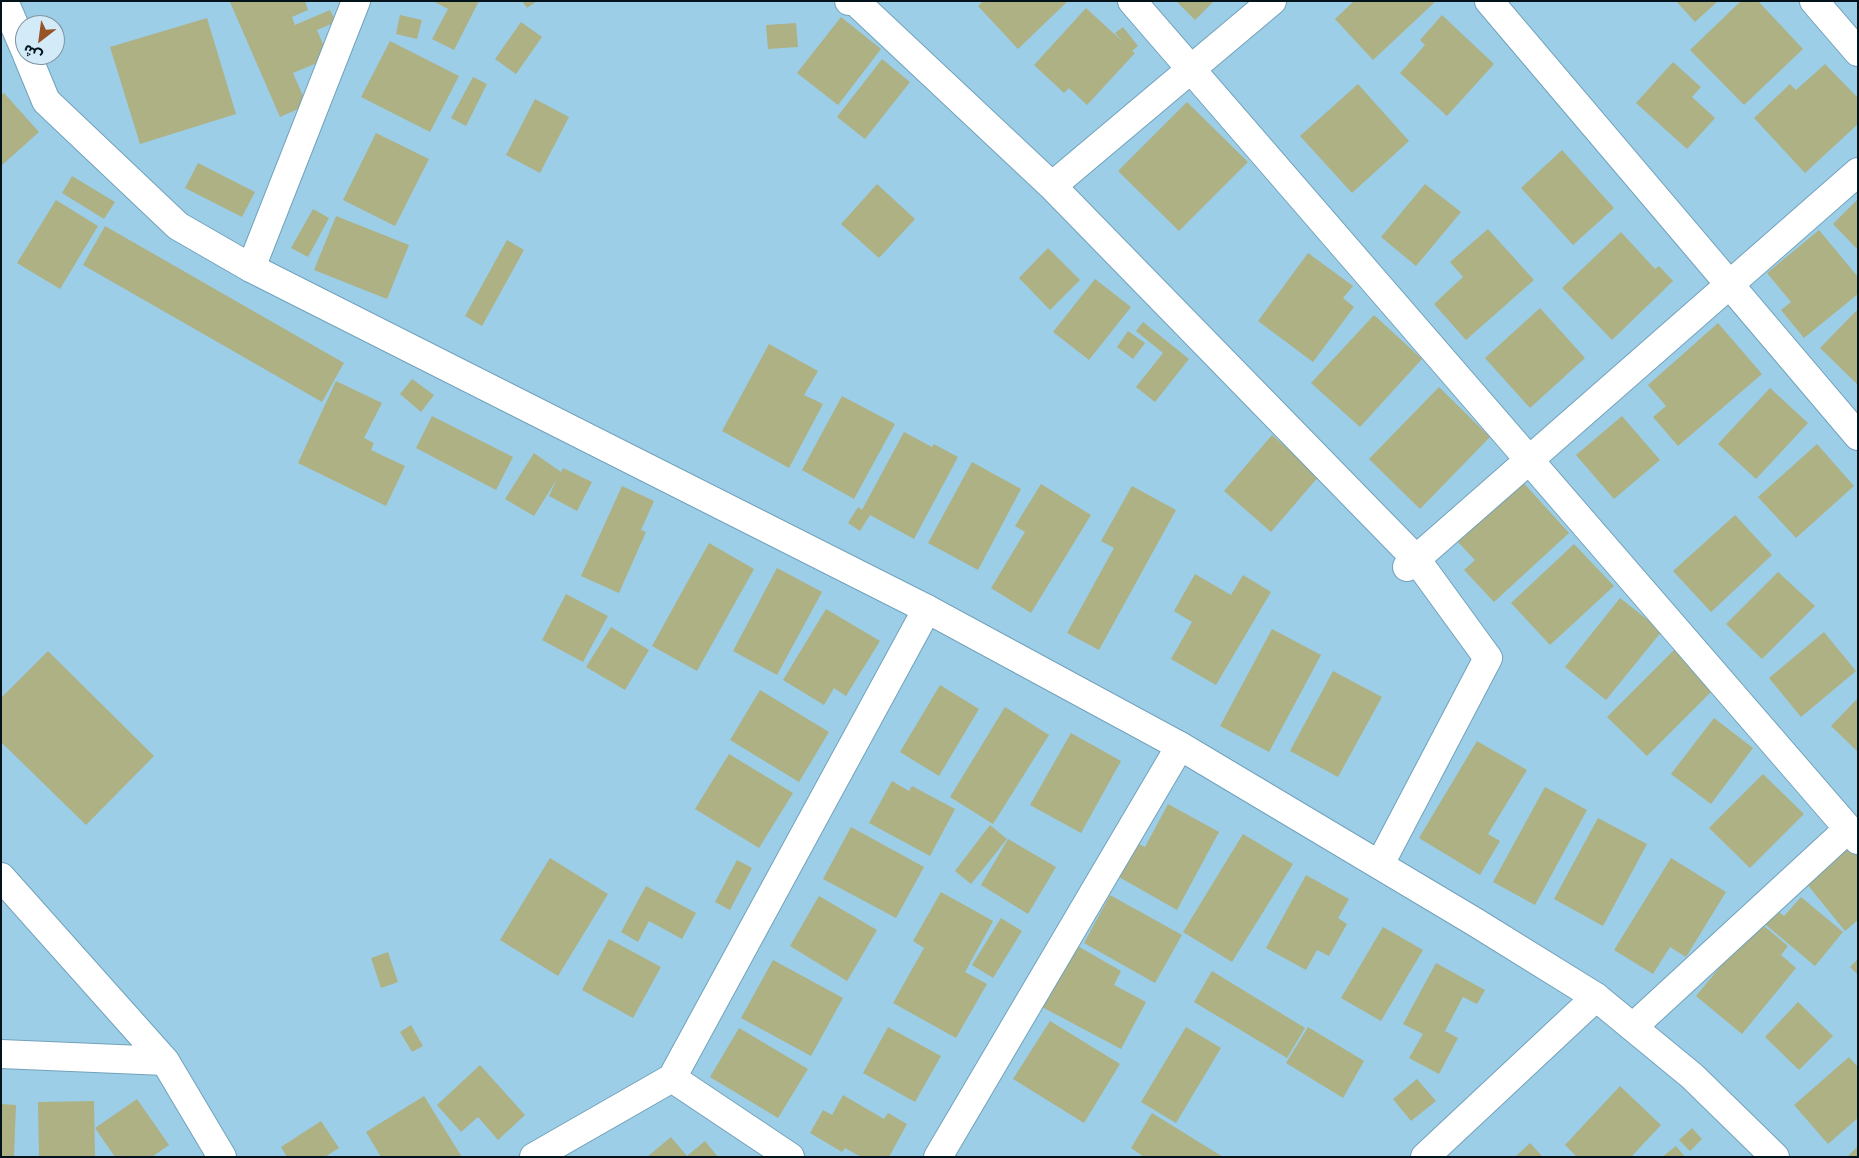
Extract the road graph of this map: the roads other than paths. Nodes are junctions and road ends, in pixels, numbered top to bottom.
1 (4, 1) edge
2 (356, 1) edge
3 (849, 1) edge
4 (1132, 1) edge
5 (1272, 1) edge
6 (1489, 1) edge
7 (1814, 1) edge
8 (856, 2) edge
9 (15, 27) edge
10 (1858, 52) edge
11 (31, 65) edge
12 (1192, 70) junction
13 (1858, 172) edge
14 (1052, 186) junction
15 (251, 268) junction
16 (1730, 285) junction
17 (1858, 436) edge
18 (1529, 460) junction
19 (1411, 563) junction
20 (927, 609) junction
21 (1180, 746) junction
22 (1853, 835) edge
23 (1380, 864) junction
24 (1, 877) edge
25 (1596, 997) junction
26 (1633, 1027) junction
27 (1, 1054) edge
28 (166, 1061) junction
29 (672, 1078) junction
30 (222, 1157) edge
31 (534, 1157) edge
32 (790, 1157) edge
33 (938, 1157) edge
34 (1425, 1157) edge
35 (1775, 1157) edge

1 - 9 street
2 - 15 street
3 - 8 street
4 - 12 street
5 - 12 street
6 - 16 street
7 - 10 street
8 - 14 street
11 - 15 street
12 - 14 street
12 - 18 street
13 - 16 street
14 - 19 street
15 - 20 street
16 - 17 street
16 - 18 street
18 - 19 street
18 - 22 street
19 - 23 street
20 - 21 street
20 - 29 street
21 - 23 street
21 - 33 street
22 - 26 street
23 - 25 street
24 - 28 street
25 - 26 street
25 - 34 street
26 - 35 street
27 - 28 street
28 - 30 street
29 - 31 street
29 - 32 street

